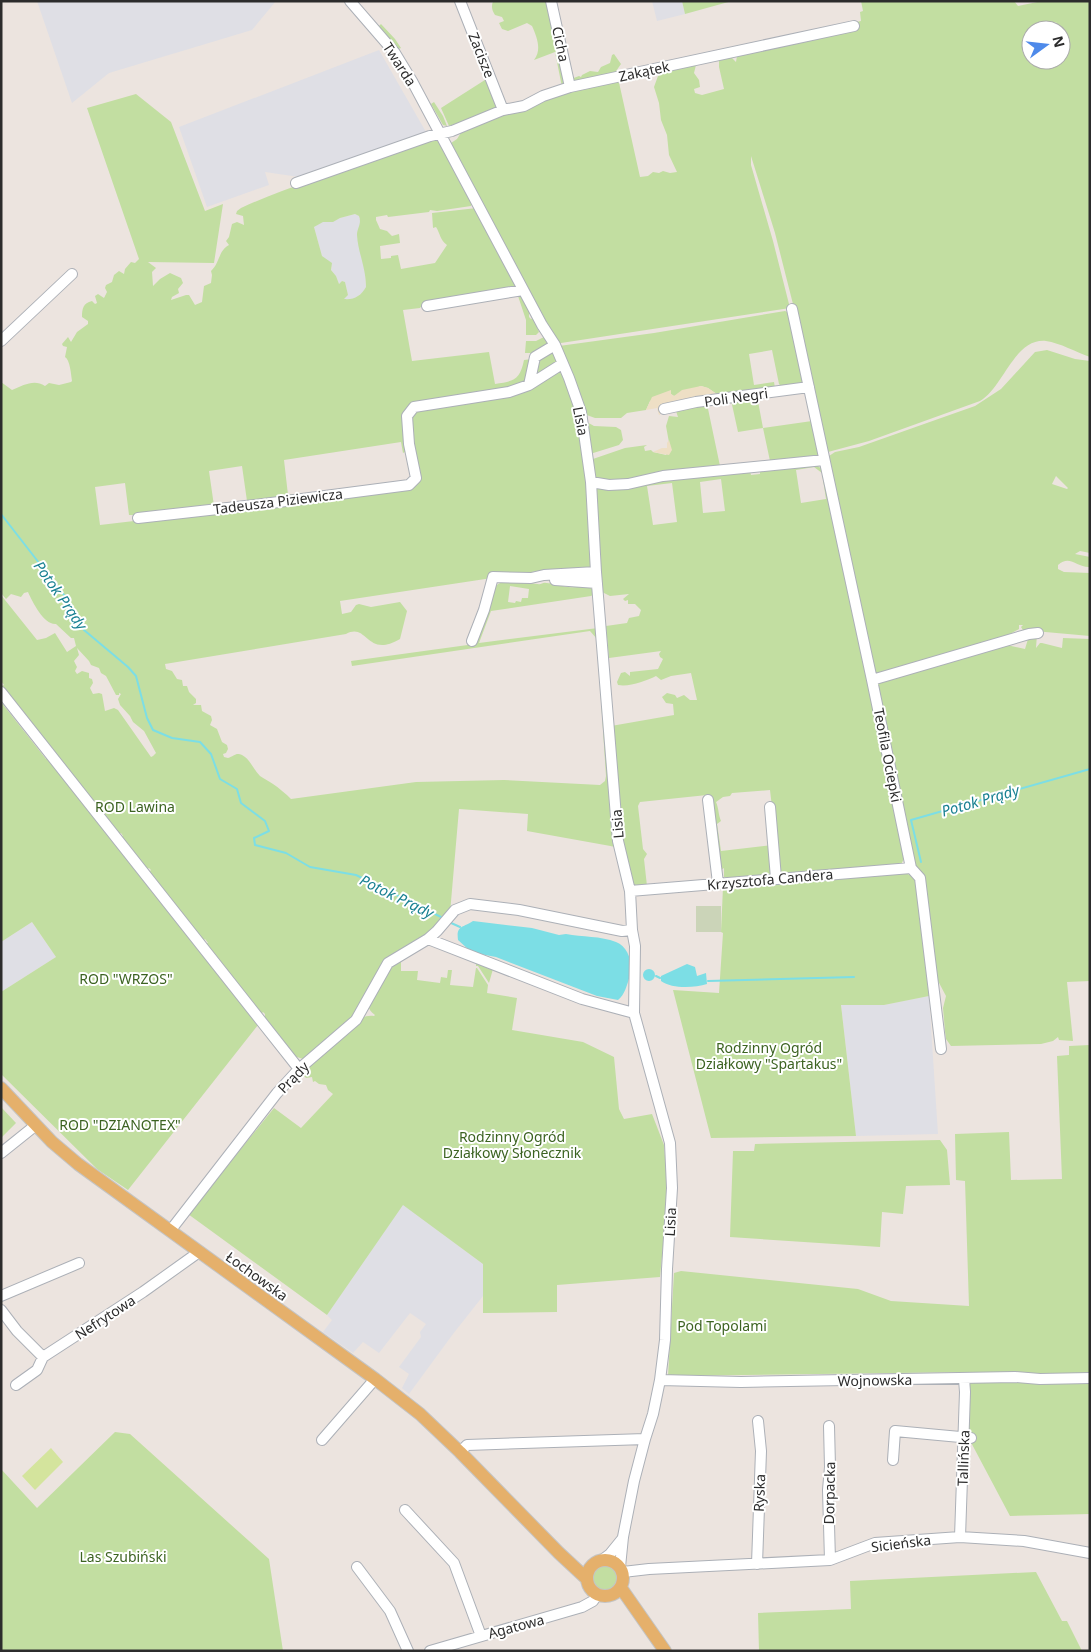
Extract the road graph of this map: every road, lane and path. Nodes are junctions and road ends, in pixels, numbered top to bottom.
1 (350, 1) edge
2 (460, 1) edge
3 (550, 1) edge
4 (854, 26) dead end
5 (570, 87) junction
6 (503, 110) junction
7 (441, 134) junction
8 (296, 182) dead end
9 (72, 274) dead end
10 (523, 290) junction
11 (427, 306) dead end
12 (792, 309) dead end
13 (1, 341) edge
14 (555, 345) junction
15 (562, 364) junction
16 (529, 385) junction
17 (809, 387) junction
18 (664, 409) dead end
19 (824, 460) junction
20 (591, 482) junction
21 (138, 518) dead end
22 (597, 577) junction
23 (1038, 633) dead end
24 (472, 640) dead end
25 (872, 680) junction
26 (1, 692) edge
27 (708, 800) dead end
28 (770, 807) dead end
29 (911, 868) junction
30 (776, 878) junction
31 (718, 883) junction
32 (630, 891) junction
33 (632, 930) junction
34 (428, 939) junction
35 (634, 1013) junction
36 (940, 1049) dead end
37 (299, 1069) junction
38 (1, 1088) edge
39 (36, 1125) junction
40 (1, 1153) edge
41 (170, 1231) junction
42 (200, 1252) junction
43 (79, 1263) dead end
44 (1, 1296) edge
45 (1, 1310) edge
46 (43, 1357) junction
47 (1090, 1378) edge
48 (375, 1379) junction
49 (964, 1379) junction
50 (660, 1380) junction
51 (16, 1385) dead end
52 (758, 1422) dead end
53 (830, 1426) dead end
54 (967, 1437) junction
55 (322, 1440) dead end
56 (645, 1440) junction
57 (460, 1452) junction
58 (893, 1460) dead end
59 (404, 1510) dead end
60 (623, 1537) junction
61 (960, 1537) junction
62 (1090, 1553) edge
63 (559, 1554) junction
64 (830, 1560) junction
65 (599, 1561) junction
66 (757, 1564) junction
67 (357, 1567) dead end
68 (622, 1570) junction
69 (587, 1579) junction
70 (617, 1591) junction
71 (597, 1594) junction
72 (481, 1636) junction
73 (665, 1650) edge
74 (408, 1651) edge
75 (430, 1651) edge

1 - 7 street, Twarda
2 - 6 street, Zacisze
3 - 5 street, Cicha
4 - 5 street, Zakątek
5 - 6 street, Zakątek
6 - 7 street, Zakątek
7 - 8 street, Zakątek
7 - 10 street, Lisia
9 - 13 street
10 - 11 street
10 - 14 street, Lisia
12 - 17 street, Teofila Ociepki
14 - 15 street, Lisia
14 - 16 street
15 - 16 street
15 - 20 street, Lisia
16 - 21 street, Tadeusza Piziewicza
17 - 18 street, Poli Negri
17 - 19 street, Teofila Ociepki
19 - 20 street
19 - 25 street, Teofila Ociepki
20 - 22 street, Lisia
22 - 24 street
22 - 32 street, Lisia
23 - 25 street
25 - 29 street, Teofila Ociepki
26 - 37 street
27 - 31 street
28 - 30 street
29 - 30 street, Krzysztofa Candera
29 - 36 street, Teofila Ociepki
30 - 31 street, Krzysztofa Candera
31 - 32 street, Krzysztofa Candera
32 - 33 street, Lisia
33 - 34 street, Prądy
33 - 35 street, Lisia
34 - 35 street
34 - 37 street, Prądy
35 - 50 street, Lisia
37 - 41 street, Prądy
38 - 39 main road, Łochowska
39 - 40 street
39 - 41 main road, Łochowska
41 - 42 main road, Łochowska
42 - 46 street, Nefrytowa
42 - 48 main road, Łochowska
43 - 44 street
45 - 46 street
46 - 51 street, Nefrytowa
47 - 49 street, Wojnowska
48 - 55 street
48 - 57 main road, Łochowska
49 - 50 street, Wojnowska
49 - 54 street, Tallińska
50 - 56 street, Lisia
52 - 66 street, Ryska
53 - 64 street, Dorpacka
54 - 58 street
54 - 61 street, Tallińska
56 - 57 street
56 - 60 street, Lisia
57 - 63 main road, Łochowska
59 - 72 street
60 - 65 street, Lisia
60 - 68 street, Lisia
61 - 62 street, Sicieńska
61 - 64 street, Sicieńska
63 - 65 main road, Łochowska
63 - 69 main road, Łochowska
64 - 66 street, Sicieńska
65 - 68 main road
65 - 69 main road
66 - 68 street, Sicieńska
67 - 74 street
68 - 70 main road
69 - 71 main road
70 - 71 main road
70 - 73 main road
71 - 72 street, Agatowa
72 - 75 street, Agatowa

